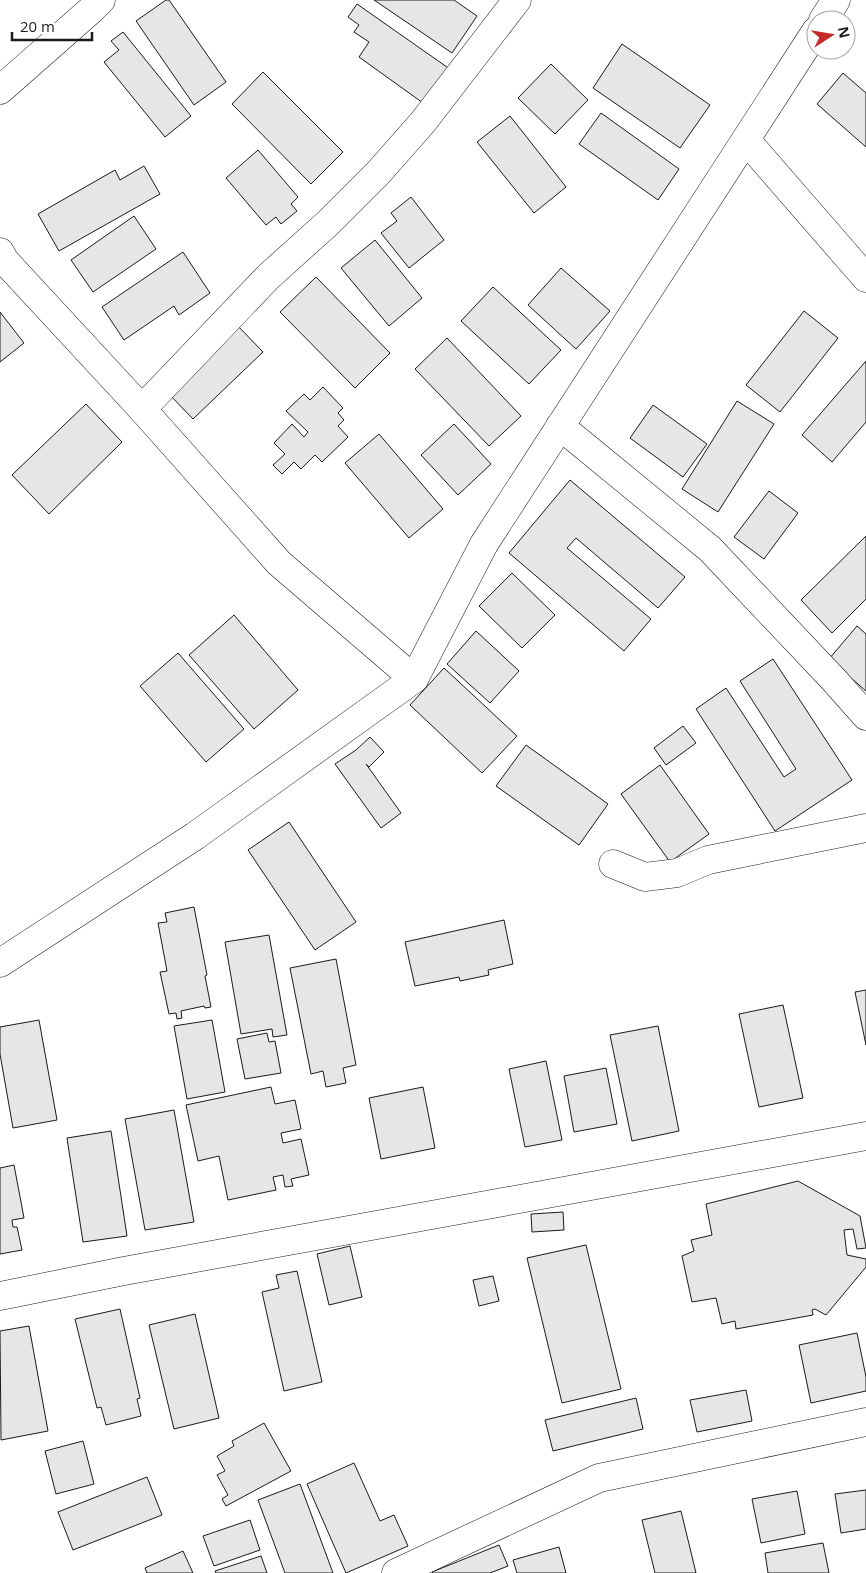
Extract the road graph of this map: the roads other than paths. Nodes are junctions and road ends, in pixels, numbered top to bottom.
1 (101, 0) edge
2 (517, 0) edge
3 (806, 47) edge
4 (0, 90) edge
5 (746, 140) junction
6 (0, 252) edge
7 (866, 278) edge
8 (142, 409) junction
9 (560, 426) junction
10 (414, 679) junction
11 (866, 716) edge
12 (866, 828) edge
13 (613, 864) dead end
14 (0, 963) edge
15 (866, 1136) edge
16 (0, 1296) edge
17 (866, 1422) edge
18 (396, 1573) edge

1 - 4 street
2 - 8 street
3 - 5 street
5 - 7 street
5 - 9 street
6 - 8 street
8 - 10 street
9 - 10 street
9 - 11 street
10 - 14 street
12 - 13 street
15 - 16 street
17 - 18 street

